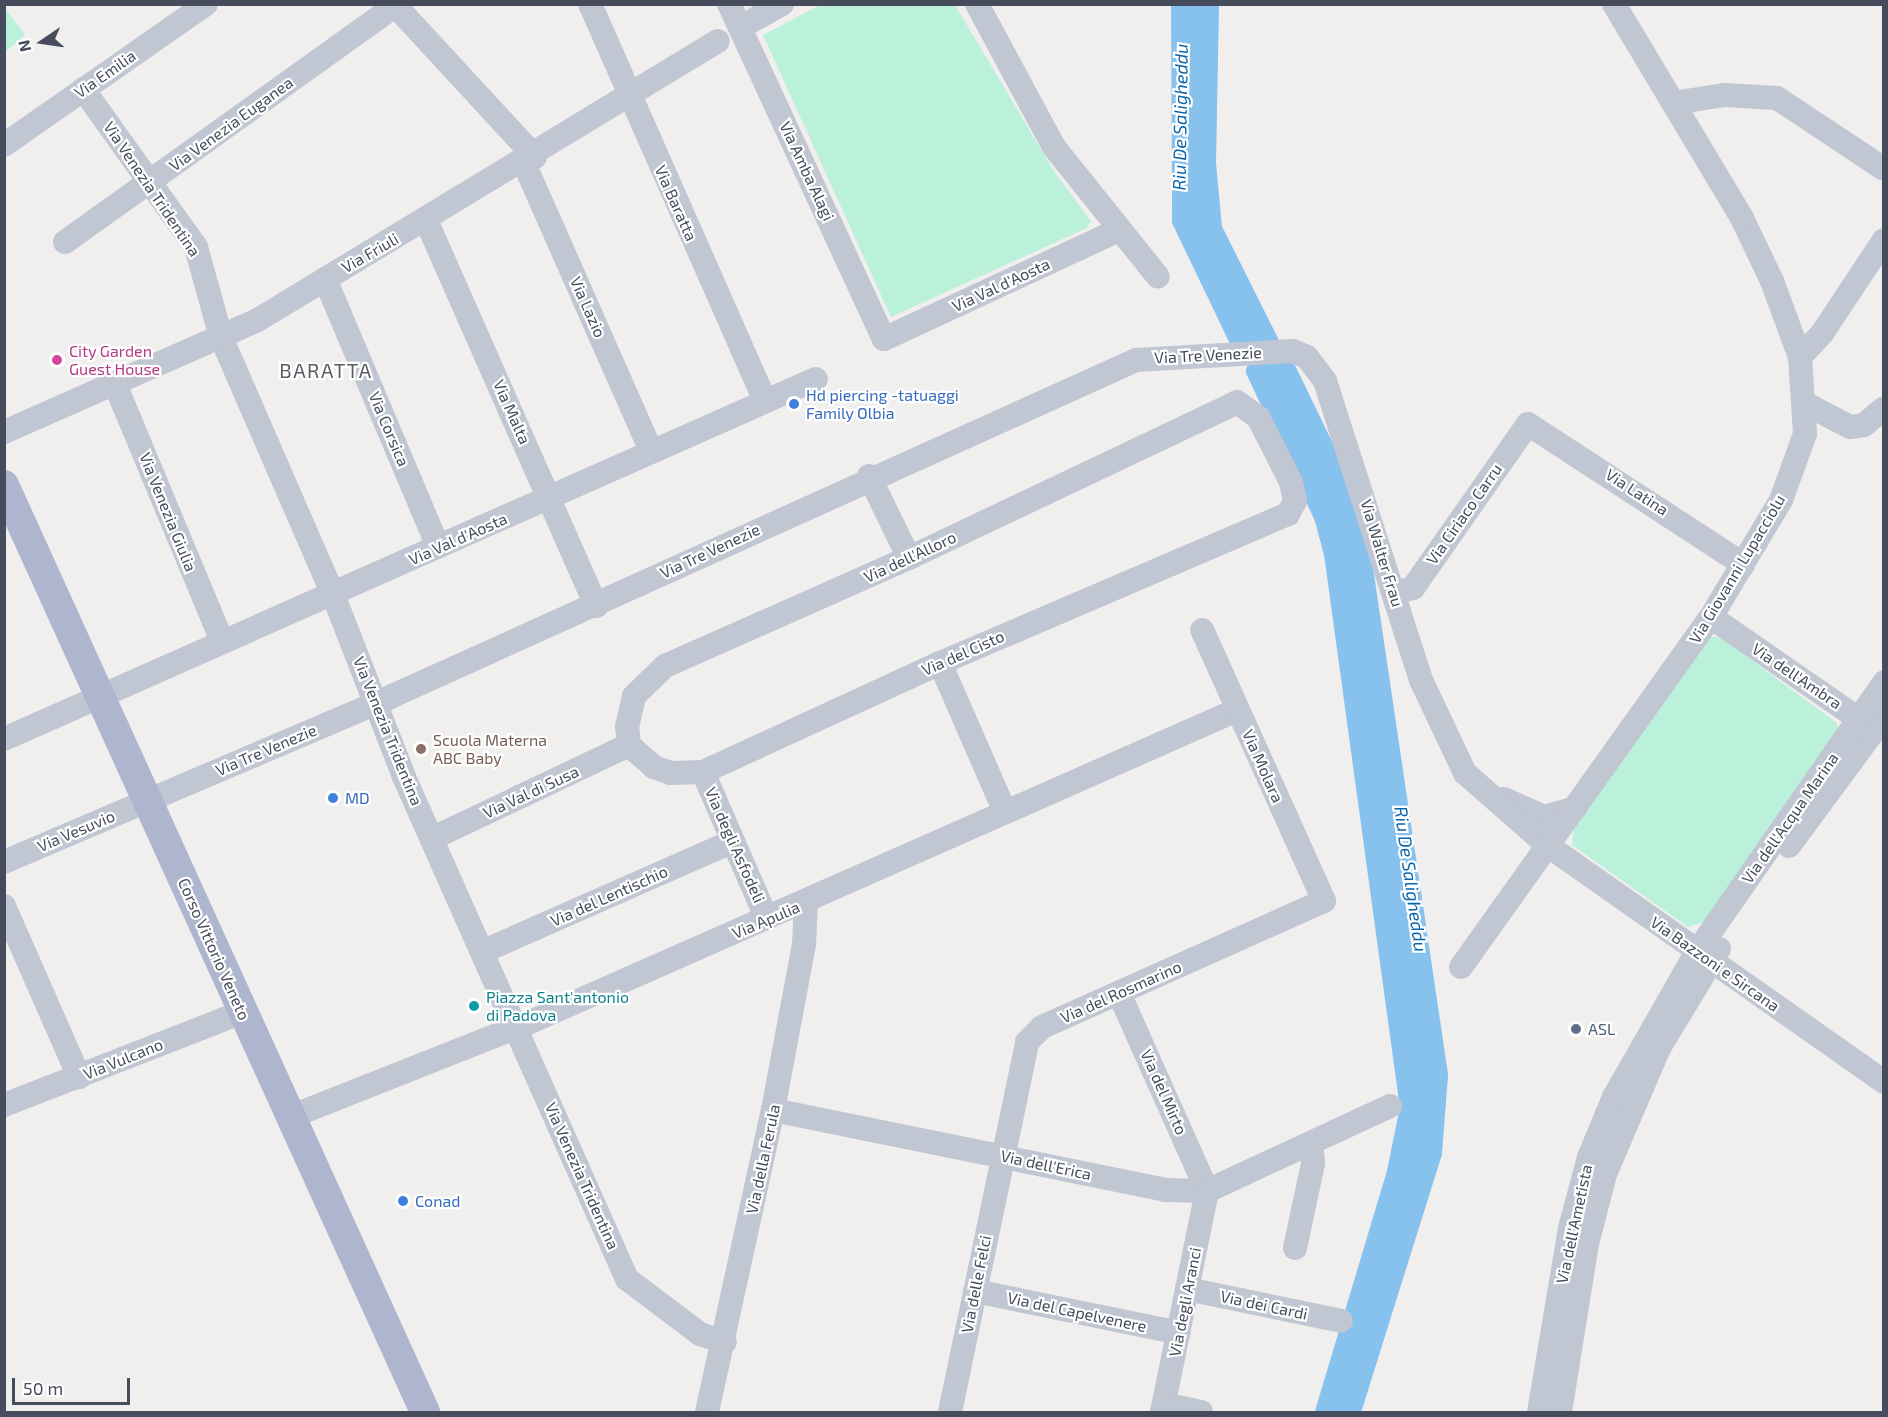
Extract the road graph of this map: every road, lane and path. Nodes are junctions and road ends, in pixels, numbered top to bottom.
1 (206, 4) edge
2 (590, 4) edge
3 (729, 4) edge
4 (782, 4) edge
5 (977, 4) edge
6 (1614, 4) edge
7 (396, 5) edge
8 (741, 27) junction
9 (718, 41) dead end
10 (83, 89) junction
11 (629, 99) junction
12 (1673, 102) junction
13 (4, 145) edge
14 (530, 160) junction
15 (1884, 169) edge
16 (149, 182) junction
17 (426, 220) junction
18 (1119, 230) junction
19 (1884, 240) edge
20 (65, 242) dead end
21 (1158, 277) dead end
22 (326, 279) junction
23 (221, 337) junction
24 (884, 339) joint
25 (1284, 350) joint
26 (1800, 357) junction
27 (816, 379) dead end
28 (115, 384) junction
29 (765, 400) junction
30 (1237, 402) joint
31 (1806, 404) junction
32 (1884, 408) edge
33 (1528, 424) joint
34 (4, 432) edge
35 (651, 451) junction
36 (869, 476) junction
37 (4, 485) edge
38 (550, 497) junction
39 (438, 546) junction
40 (909, 558) junction
41 (1743, 564) junction
42 (1394, 593) junction
43 (334, 597) junction
44 (596, 606) junction
45 (1711, 616) junction
46 (1202, 630) dead end
47 (222, 641) junction
48 (940, 663) junction
49 (1884, 682) edge
50 (100, 698) junction
51 (376, 703) junction
52 (1238, 710) junction
53 (1875, 725) edge
54 (4, 739) edge
55 (629, 745) junction
56 (703, 772) junction
57 (1465, 773) junction
58 (147, 801) junction
59 (1575, 808) junction
60 (1005, 812) junction
61 (433, 838) junction
62 (733, 841) junction
63 (1547, 845) junction
64 (4, 862) edge
65 (1324, 901) joint
66 (806, 903) junction
67 (4, 906) edge
68 (767, 919) junction
69 (484, 951) junction
70 (1703, 957) junction
71 (1461, 967) dead end
72 (1119, 993) junction
73 (242, 1012) junction
74 (518, 1027) junction
75 (79, 1077) junction
76 (1884, 1082) edge
77 (4, 1105) edge
78 (1390, 1106) dead end
79 (773, 1110) junction
80 (290, 1117) junction
81 (1311, 1144) junction
82 (1000, 1155) junction
83 (1207, 1191) junction
84 (1295, 1248) dead end
85 (1187, 1289) junction
86 (975, 1291) junction
87 (1341, 1321) dead end
88 (1179, 1333) junction
89 (725, 1342) junction
90 (1163, 1408) edge
91 (425, 1413) edge
92 (707, 1413) edge
93 (950, 1413) edge
94 (1201, 1413) edge
95 (1539, 1413) edge
96 (1560, 1413) edge

1 - 10 street, Via Emilia
2 - 11 street, Via Baratta
3 - 8 street, Via Amba Alagi
4 - 8 street
5 - 18 street
6 - 12 street, Via Giovanni Lupacciolu
7 - 14 street, Via Lazio
7 - 16 street, Via Venezia Euganea
8 - 24 street, Via Amba Alagi
9 - 11 street, Via Friuli
10 - 13 street, Via Emilia
10 - 16 street, Via Venezia Tridentina
11 - 14 street, Via Friuli
11 - 29 street, Via Baratta
12 - 15 street
12 - 26 street, Via Giovanni Lupacciolu
14 - 17 street, Via Friuli
14 - 35 street, Via Lazio
16 - 20 street, Via Venezia Euganea
16 - 23 street, Via Venezia Tridentina
17 - 22 street, Via Friuli
17 - 38 street, Via Malta
18 - 21 street
18 - 24 street, Via Val d'Aosta
19 - 26 street
22 - 23 street, Via Friuli
22 - 39 street, Via Corsica
23 - 28 street, Via Friuli
23 - 43 street, Via Venezia Tridentina
25 - 36 street, Via Tre Venezie
25 - 42 street, Via Walter Frau
26 - 31 street, Via Giovanni Lupacciolu
27 - 29 street, Via Val d'Aosta
28 - 34 street, Via Friuli
28 - 47 street, Via Venezia Giulia
29 - 35 street, Via Val d'Aosta
30 - 40 street, Via dell'Alloro
30 - 48 street, Via del Cisto
31 - 32 street
31 - 41 street, Via Giovanni Lupacciolu
33 - 41 street, Via Latina
33 - 42 street, Via Ciriaco Carru
35 - 38 street, Via Val d'Aosta
36 - 40 street
36 - 44 street, Via Tre Venezie
37 - 50 main road, Corso Vittorio Veneto
38 - 39 street, Via Val d'Aosta
38 - 44 street, Via Malta
39 - 43 street, Via Val d'Aosta
40 - 55 street, Via dell'Alloro
41 - 45 street, Via Giovanni Lupacciolu
42 - 57 street, Via Walter Frau
43 - 47 street, Via Val d'Aosta
43 - 51 street, Via Venezia Tridentina
44 - 51 street, Via Tre Venezie
45 - 53 street, Via dell'Ambra
45 - 59 street, Via Giovanni Lupacciolu
46 - 52 street, Via Molara
47 - 50 street, Via Val d'Aosta
48 - 56 street, Via del Cisto
48 - 60 street
49 - 53 street, Via dell'Acqua Marina
50 - 54 street, Via Val d'Aosta
50 - 58 main road, Corso Vittorio Veneto
51 - 58 street, Via Tre Venezie
51 - 61 street, Via Venezia Tridentina
52 - 60 street, Via Apulia
52 - 65 street, Via Molara
53 - 70 street, Via dell'Acqua Marina
55 - 56 street, Via del Cisto
55 - 61 street, Via Val di Susa
56 - 62 street, Via degli Asfodeli
57 - 59 street
57 - 63 street, Via Walter Frau
58 - 64 street, Via Vesuvio
58 - 73 main road, Corso Vittorio Veneto
59 - 63 street, Via Giovanni Lupacciolu
60 - 66 street, Via Apulia
61 - 69 street, Via Venezia Tridentina
62 - 68 street, Via degli Asfodeli
62 - 69 street, Via del Lentischio
63 - 70 street, Via Bazzoni e Sircana
63 - 71 street, Via Giovanni Lupacciolu
65 - 72 street, Via del Rosmarino
66 - 68 street, Via Apulia
66 - 79 street, Via della Ferula
67 - 75 street
68 - 74 street, Via Apulia
69 - 74 street, Via Venezia Tridentina
70 - 76 street, Via Bazzoni e Sircana
70 - 95 street, Via dell'Ametista
70 - 96 street, Via dell'Ametista
72 - 82 street, Via del Rosmarino
72 - 83 street, Via del Mirto
73 - 75 street, Via Vulcano
73 - 80 main road, Corso Vittorio Veneto
74 - 80 street, Via Apulia
74 - 89 street, Via Venezia Tridentina
75 - 77 street, Via Vulcano
78 - 81 street, Via dell'Erica
79 - 82 street, Via dell'Erica
79 - 89 street, Via della Ferula
80 - 91 main road, Corso Vittorio Veneto
81 - 83 street, Via dell'Erica
81 - 84 street
82 - 83 street, Via dell'Erica
82 - 86 street, Via delle Felci
83 - 85 street, Via degli Aranci
85 - 87 street, Via dei Cardi
85 - 88 street, Via degli Aranci
86 - 88 street, Via del Capelvenere
86 - 93 street, Via delle Felci
88 - 90 street, Via degli Aranci
89 - 92 street, Via della Ferula
90 - 94 street

